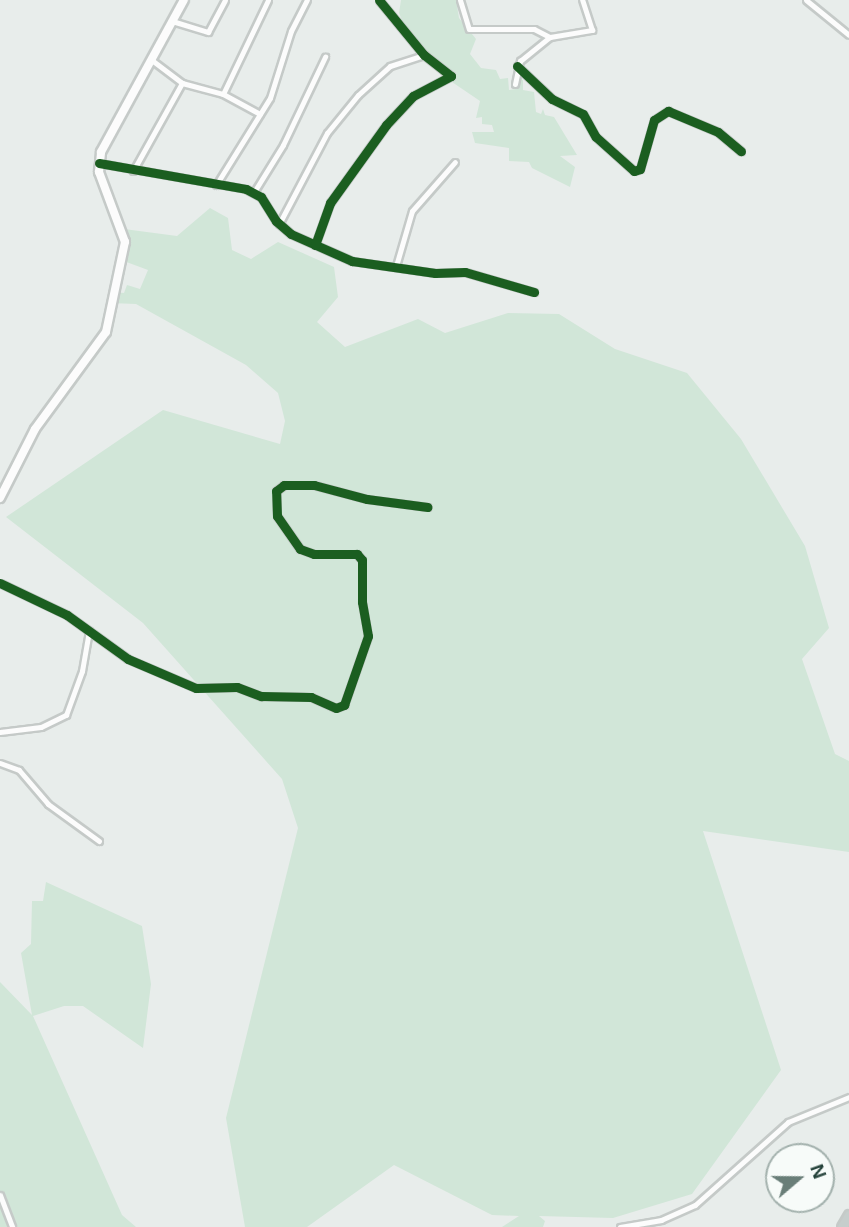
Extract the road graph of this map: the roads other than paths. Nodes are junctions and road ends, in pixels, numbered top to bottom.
1 (184, 0) edge
2 (225, 0) edge
3 (268, 0) edge
4 (307, 0) edge
5 (379, 0) edge
6 (460, 0) edge
7 (583, 0) edge
8 (806, 0) edge
9 (173, 21) junction
10 (849, 35) edge
11 (550, 37) junction
12 (424, 55) junction
13 (325, 57) dead end
14 (153, 61) junction
15 (517, 66) junction
16 (183, 83) junction
17 (515, 84) dead end
18 (223, 94) junction
19 (260, 114) junction
20 (741, 150) dead end
21 (455, 162) dead end
22 (99, 163) junction
23 (133, 171) junction
24 (216, 184) junction
25 (254, 192) junction
26 (279, 224) junction
27 (316, 245) junction
28 (396, 266) junction
29 (534, 292) dead end
30 (0, 498) edge
31 (428, 508) dead end
32 (0, 583) edge
33 (89, 631) junction
34 (0, 732) edge
35 (0, 763) edge
36 (99, 841) dead end
37 (849, 1097) edge
38 (0, 1195) edge
39 (849, 1215) edge
40 (12, 1227) edge
41 (620, 1227) edge
42 (842, 1227) edge

1 - 9 main road
2 - 9 street
3 - 18 street
4 - 19 street
5 - 12 street
6 - 11 street
7 - 11 street
8 - 10 street
9 - 14 main road
11 - 15 street
12 - 26 street
12 - 27 street
13 - 25 street
14 - 16 street
14 - 22 main road
15 - 17 street
15 - 20 street
16 - 18 street
16 - 23 street
18 - 19 street
19 - 24 street
21 - 28 street
22 - 23 street
22 - 30 main road
23 - 24 street
24 - 25 street
25 - 26 street
26 - 27 street
27 - 28 street
28 - 29 street
31 - 33 street
32 - 33 street
33 - 34 street
35 - 36 street
37 - 41 street
38 - 40 street
39 - 42 highway

